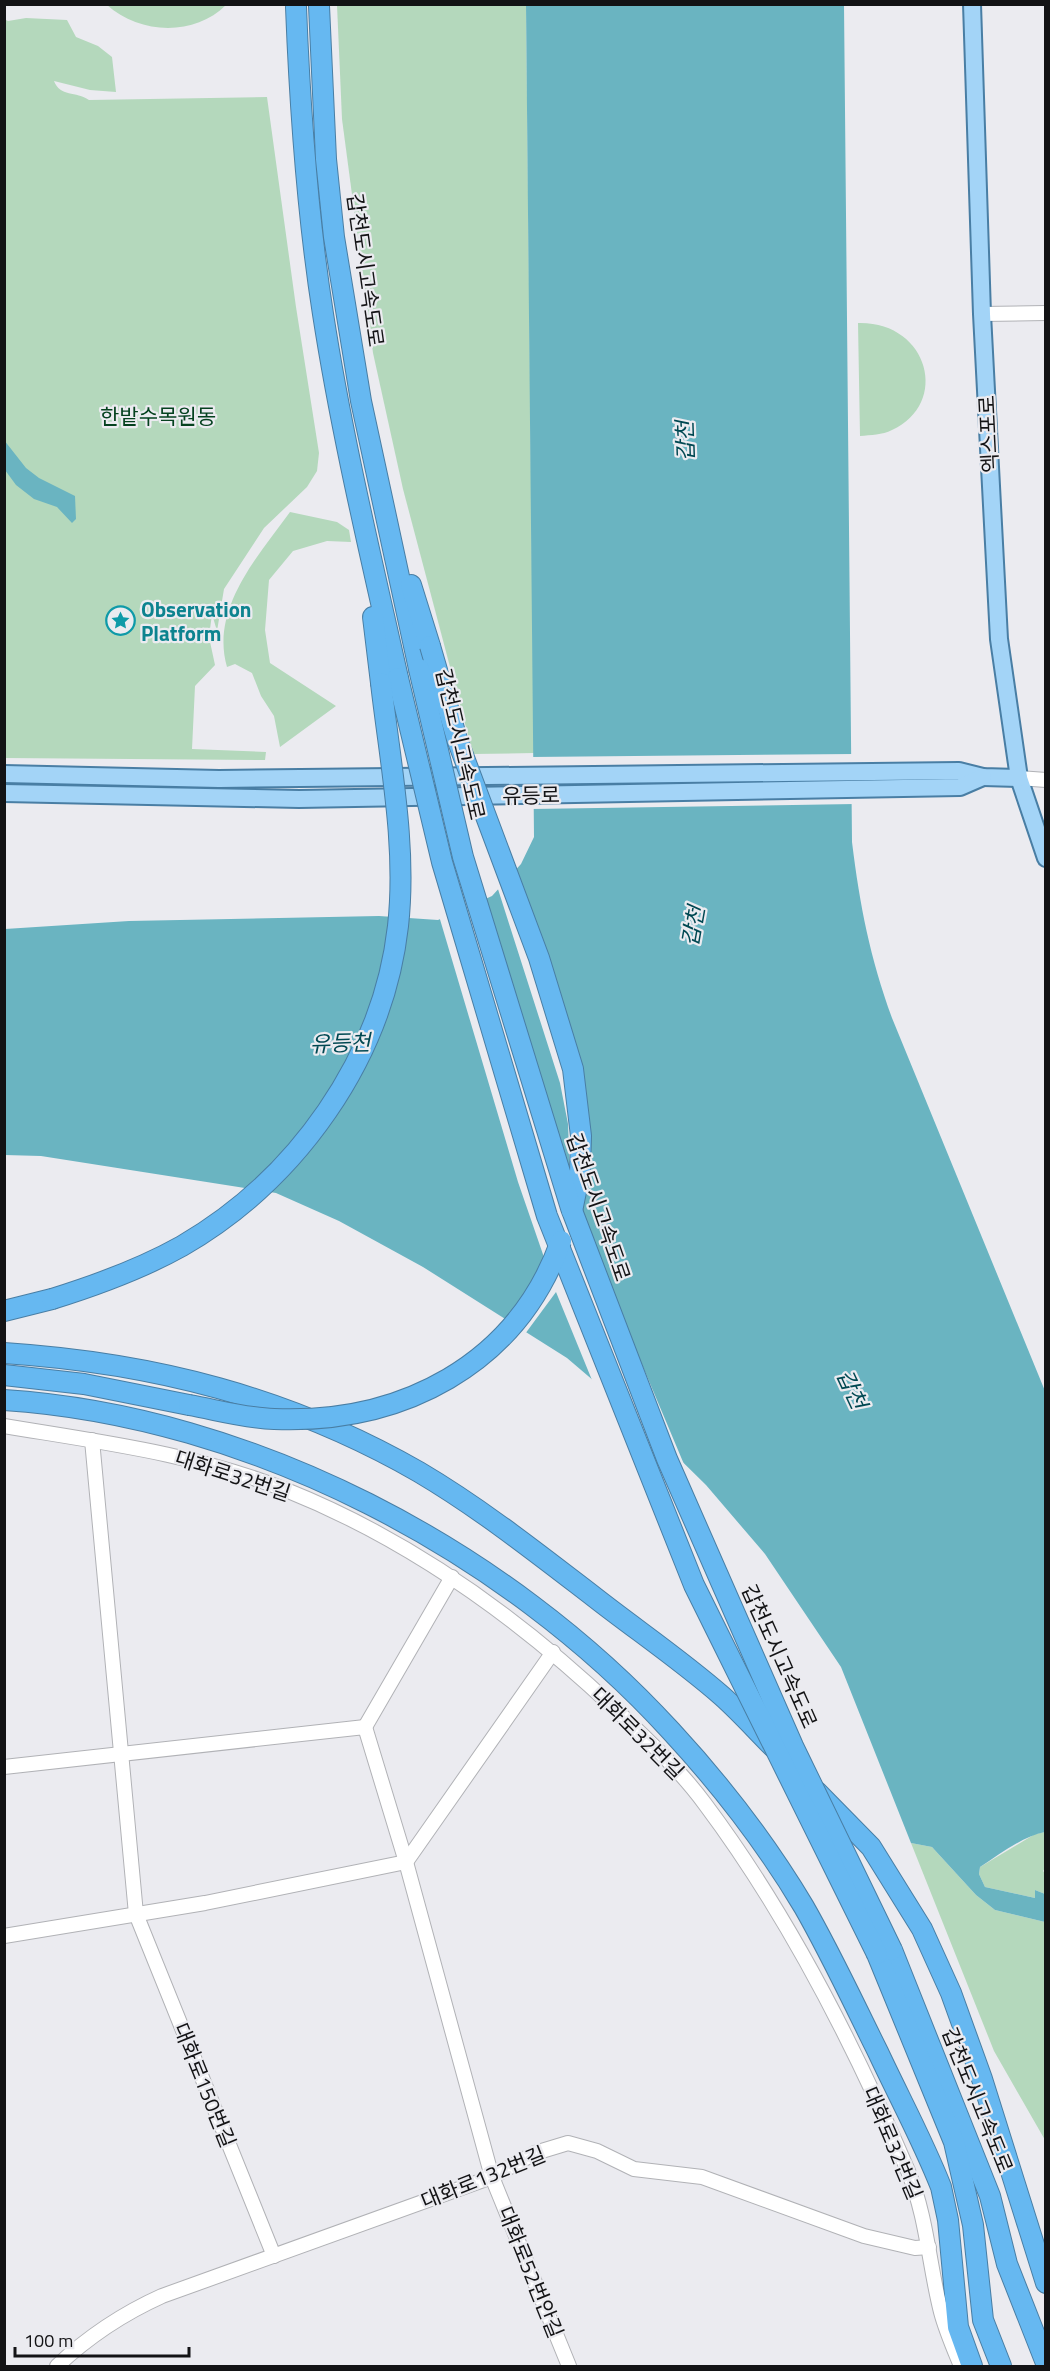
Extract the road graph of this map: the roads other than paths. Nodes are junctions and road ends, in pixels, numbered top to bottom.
1 (972, 4) edge
2 (319, 6) edge
3 (296, 7) dead end
4 (1046, 313) edge
5 (982, 314) junction
6 (383, 495) junction
7 (389, 681) junction
8 (4, 774) edge
9 (983, 777) junction
10 (1019, 778) junction
11 (1046, 780) edge
12 (4, 793) edge
13 (1046, 858) edge
14 (4, 1311) edge
15 (4, 1353) edge
16 (4, 1375) edge
17 (4, 1400) edge
18 (4, 1426) edge
19 (92, 1440) junction
20 (452, 1577) junction
21 (553, 1652) junction
22 (365, 1727) junction
23 (121, 1752) junction
24 (4, 1767) edge
25 (406, 1862) junction
26 (136, 1914) junction
27 (4, 1936) edge
28 (884, 1952) junction
29 (492, 2177) junction
30 (929, 2247) junction
31 (274, 2256) junction
32 (1046, 2283) edge
33 (1046, 2362) edge
34 (57, 2367) edge
35 (570, 2367) edge
36 (961, 2367) edge
37 (972, 2367) edge
38 (1001, 2367) edge

1 - 5 main road, 엑스포로
2 - 6 highway, 갑천도시고속도로
3 - 7 highway, 갑천도시고속도로
4 - 5 street
5 - 10 main road, 엑스포로
6 - 16 highway, bridge
6 - 28 highway, 갑천도시고속도로, bridge
7 - 14 highway, bridge
7 - 28 highway, 갑천도시고속도로, bridge
8 - 9 main road, 유등로, bridge
9 - 10 main road, 유등로
9 - 12 main road, 유등로, bridge
10 - 11 street
10 - 13 main road, 엑스포로
15 - 32 highway
17 - 37 highway
18 - 19 street, 대화로32번길
19 - 20 street, 대화로32번길
19 - 23 street, 대화로150번길
20 - 21 street, 대화로32번길
20 - 22 street
21 - 25 street
21 - 30 street, 대화로32번길
22 - 23 street
22 - 25 street, 대화로52번안길
23 - 24 street
23 - 26 street, 대화로150번길
25 - 26 street
25 - 29 street, 대화로52번안길
26 - 27 street
26 - 31 street, 대화로150번길
28 - 33 highway, 갑천도시고속도로
28 - 38 highway, 갑천도시고속도로
29 - 30 street, 대화로132번길
29 - 31 street, 대화로132번길
29 - 35 street, 대화로52번안길
30 - 36 street, 대화로32번길
31 - 34 street, 대화로132번길

